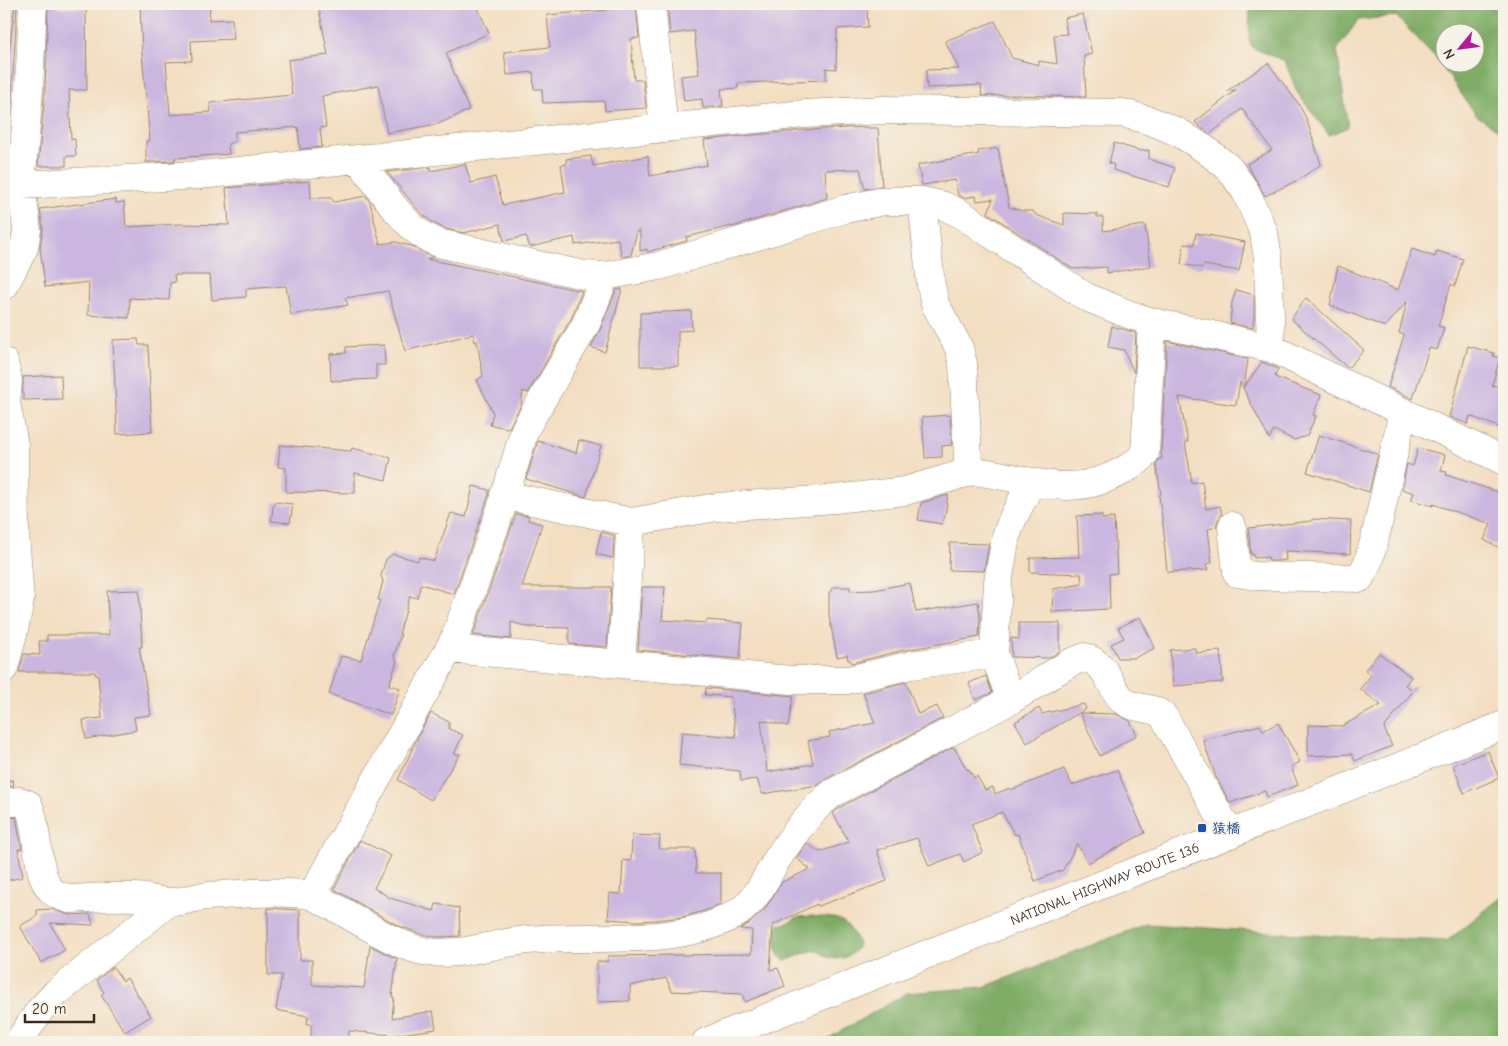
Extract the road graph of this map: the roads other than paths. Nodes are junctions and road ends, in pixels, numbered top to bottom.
1 (33, 4) edge
2 (651, 4) edge
3 (664, 129) junction
4 (359, 160) junction
5 (12, 185) edge
6 (922, 200) junction
7 (605, 276) junction
8 (4, 286) edge
9 (1152, 322) junction
10 (1271, 348) junction
11 (4, 362) edge
12 (1403, 412) junction
13 (1504, 461) edge
14 (973, 471) junction
15 (1031, 483) junction
16 (504, 495) junction
17 (631, 522) junction
18 (1232, 526) dead end
19 (450, 648) junction
20 (994, 654) junction
21 (622, 664) junction
22 (4, 668) edge
23 (1011, 700) junction
24 (1504, 725) edge
25 (4, 803) edge
26 (1230, 834) junction
27 (312, 896) junction
28 (169, 902) junction
29 (18, 1042) edge
30 (706, 1042) edge

1 - 5 main road
2 - 3 main road
3 - 4 main road
3 - 10 main road
4 - 5 main road
4 - 7 main road
5 - 8 main road
6 - 7 main road
6 - 9 main road
6 - 14 main road
7 - 16 main road
9 - 10 main road
9 - 15 main road
10 - 12 main road
11 - 22 main road
12 - 13 main road
12 - 18 main road
14 - 15 main road
14 - 17 main road
15 - 20 main road
16 - 17 main road
16 - 19 main road
17 - 21 main road
19 - 21 main road
19 - 27 main road
20 - 21 main road
20 - 23 main road
23 - 26 main road
23 - 27 main road
24 - 26 main road, NATIONAL HIGHWAY ROUTE 136
25 - 28 main road
26 - 30 main road, NATIONAL HIGHWAY ROUTE 136
27 - 28 main road
28 - 29 main road

